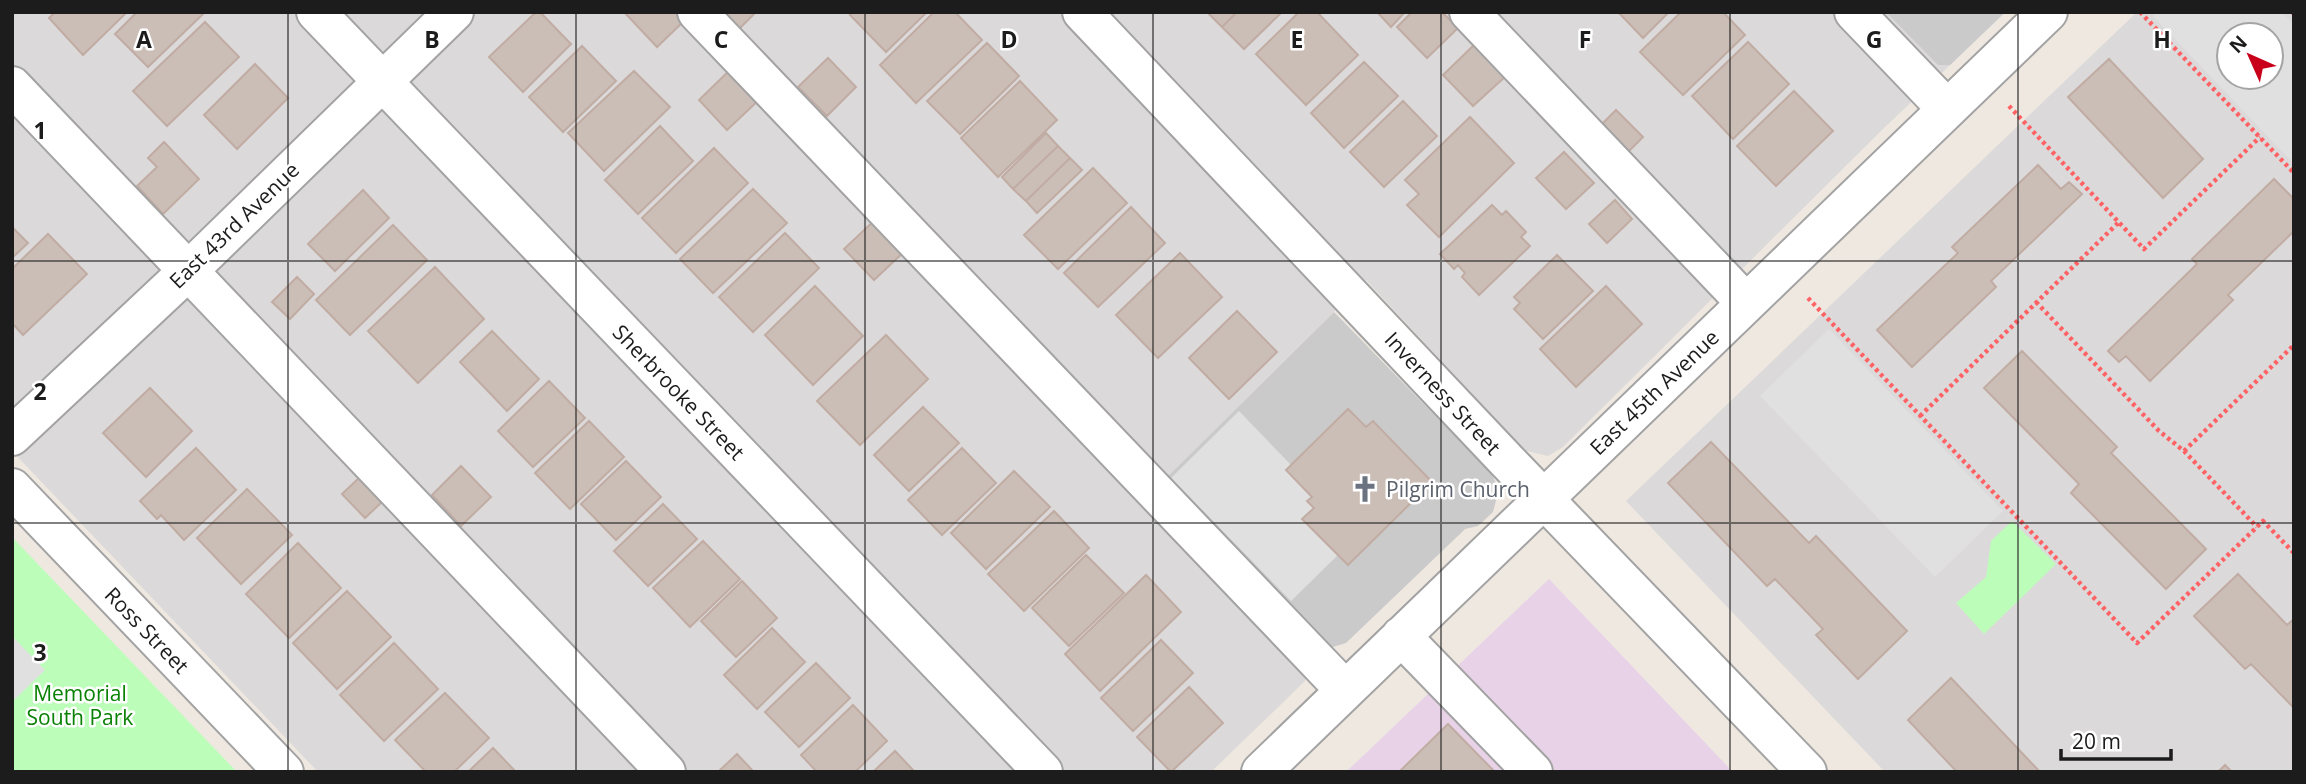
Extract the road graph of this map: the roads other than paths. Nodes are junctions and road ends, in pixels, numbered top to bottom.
1 (316, 12) edge
2 (454, 12) edge
3 (697, 12) edge
4 (1082, 12) edge
5 (1469, 12) edge
6 (1854, 12) edge
7 (2048, 12) edge
8 (382, 82) junction
9 (12, 86) edge
10 (1947, 109) junction
11 (188, 271) junction
12 (1746, 303) junction
13 (12, 436) edge
14 (12, 488) edge
15 (1544, 498) junction
16 (1401, 636) junction
17 (1345, 690) junction
18 (284, 772) edge
19 (666, 772) edge
20 (1042, 772) edge
21 (1261, 772) edge
22 (1533, 772) edge
23 (1807, 772) edge

1 - 8 street, Sherbrooke Street
2 - 8 street, East 43rd Avenue
3 - 17 street
4 - 15 street, Inverness Street
5 - 12 street
6 - 10 street
7 - 10 street, East 45th Avenue
8 - 11 street, East 43rd Avenue
8 - 20 street, Sherbrooke Street
9 - 11 street
10 - 12 street, East 45th Avenue
11 - 13 street, East 43rd Avenue
11 - 19 street
12 - 15 street, East 45th Avenue
14 - 18 street, Ross Street
15 - 16 street, East 45th Avenue
15 - 23 street, Inverness Street
16 - 17 street, East 45th Avenue
16 - 22 street
17 - 21 street, East 45th Avenue

